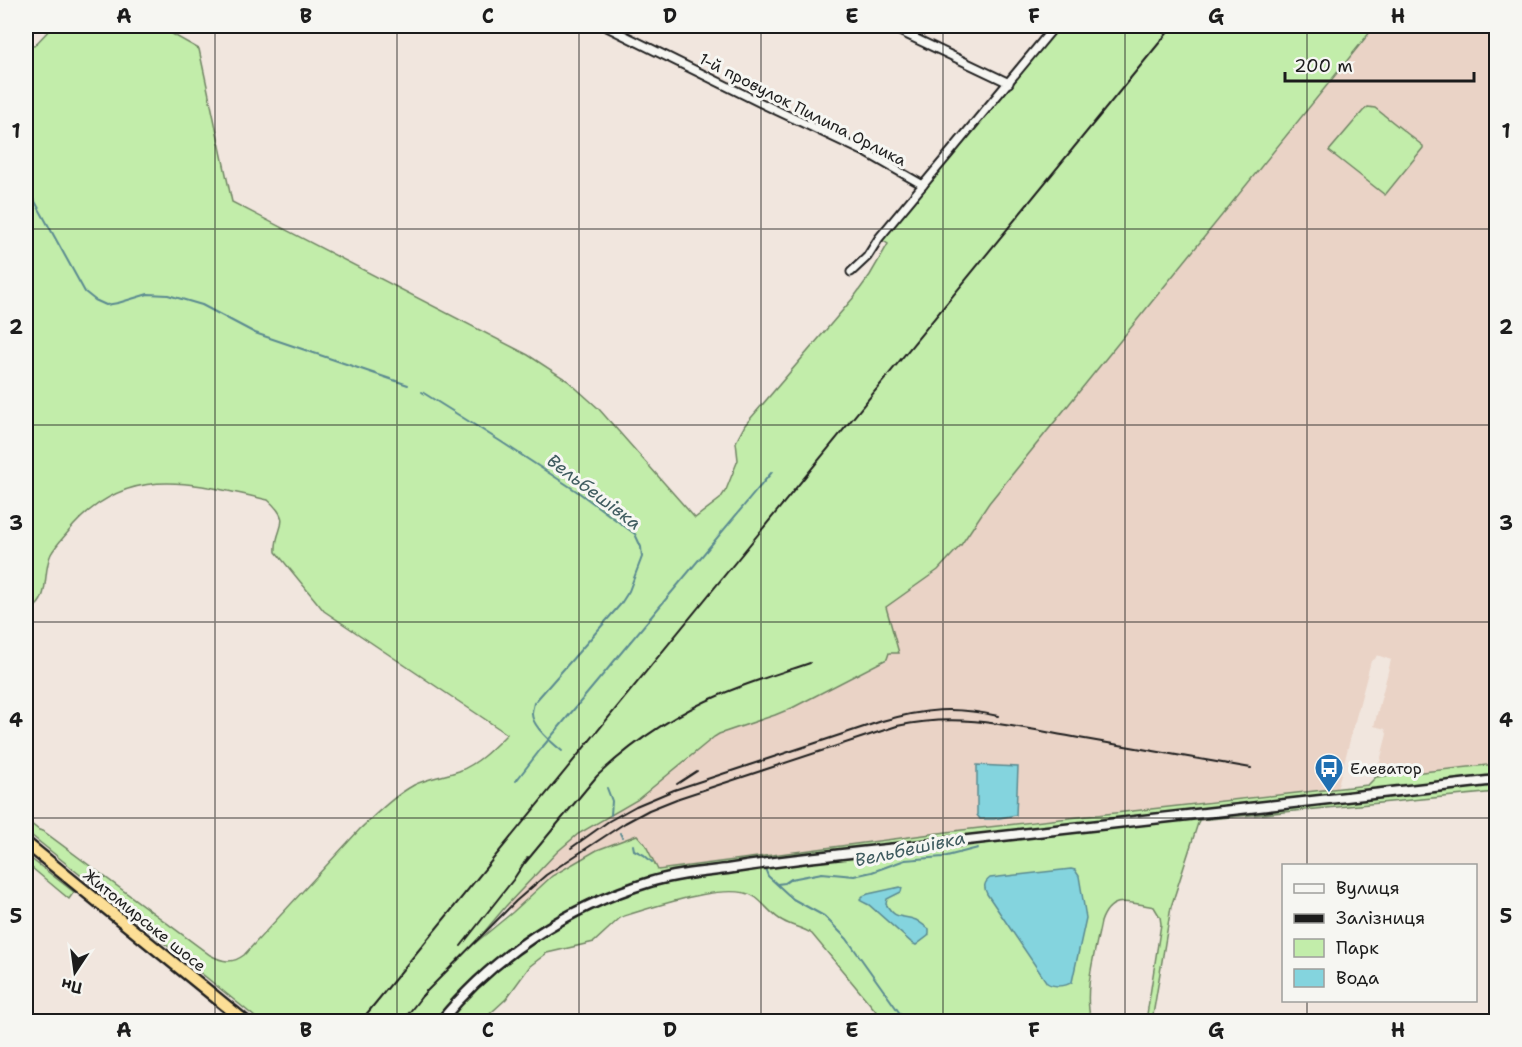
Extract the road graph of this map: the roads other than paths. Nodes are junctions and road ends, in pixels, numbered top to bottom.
1 (605, 26) edge
2 (889, 26) edge
3 (1056, 26) edge
4 (1009, 83) junction
5 (923, 185) junction
6 (851, 272) dead end
7 (1497, 780) edge
8 (26, 843) edge
9 (246, 1022) edge
10 (440, 1022) edge

1 - 5 street, 1-й провулок Пилипа Орлика
2 - 4 street
3 - 4 street
4 - 5 street
5 - 6 street
7 - 10 street
8 - 9 highway, Житомирське шосе

